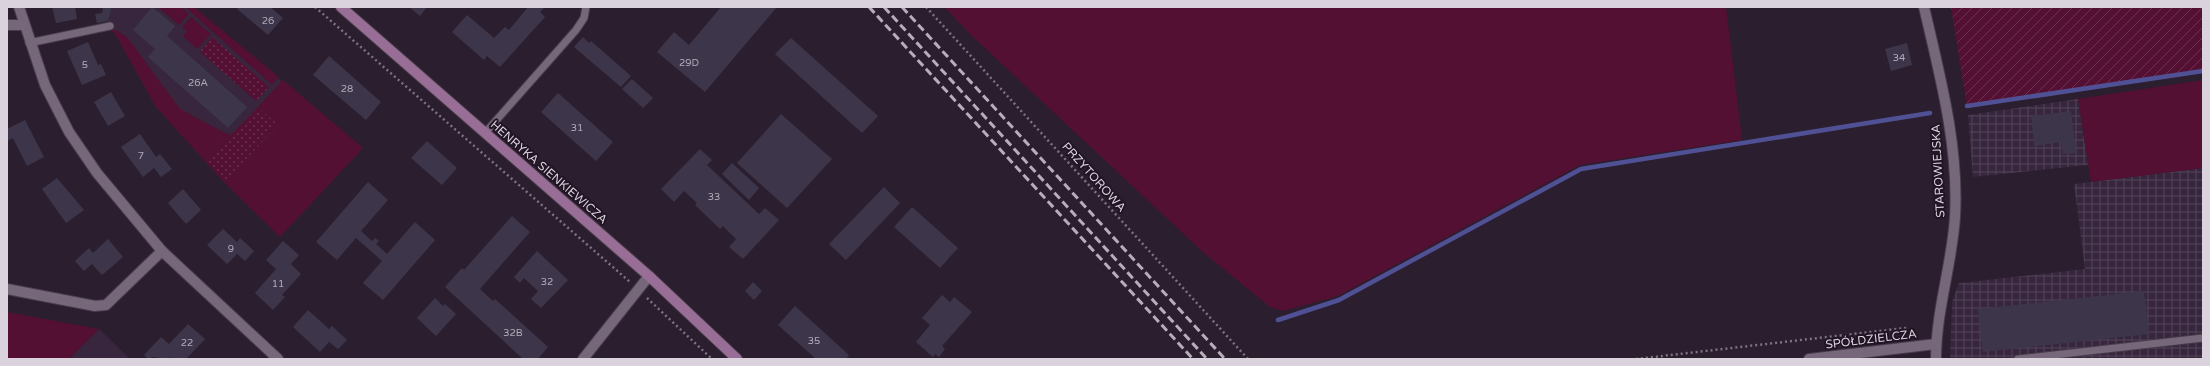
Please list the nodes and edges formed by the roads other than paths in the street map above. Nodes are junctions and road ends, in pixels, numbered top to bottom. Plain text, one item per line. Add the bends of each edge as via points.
1 (18, 7) edge
2 (341, 7) edge
3 (586, 7) edge
4 (1924, 7) edge
5 (7, 25) edge
6 (23, 25) junction
7 (110, 26) dead end
8 (29, 42) junction
9 (485, 133) junction
10 (162, 251) junction
11 (649, 276) junction
12 (7, 289) edge
13 (2203, 338) edge
14 (1936, 344) junction
15 (278, 359) edge
16 (583, 359) edge
17 (737, 359) edge
18 (1809, 359) edge
19 (1936, 359) edge
20 (2018, 359) edge

1 - 6 street
2 - 9 street, HENRYKA SIENKIEWICZA
3 - 9 lane via 584,18 576,30
4 - 14 street, STAROWIEJSKA via 1948,110 1954,180 1953,235 1937,324
5 - 6 street
6 - 8 street
7 - 8 lane
8 - 10 street via 45,85 69,132 97,173
9 - 11 street, HENRYKA SIENKIEWICZA
10 - 12 street via 106,305 95,306
10 - 15 street
11 - 16 street
11 - 17 street, HENRYKA SIENKIEWICZA
13 - 20 lane
14 - 18 street, SPÓŁDZIELCZA
14 - 19 street, STAROWIEJSKA

